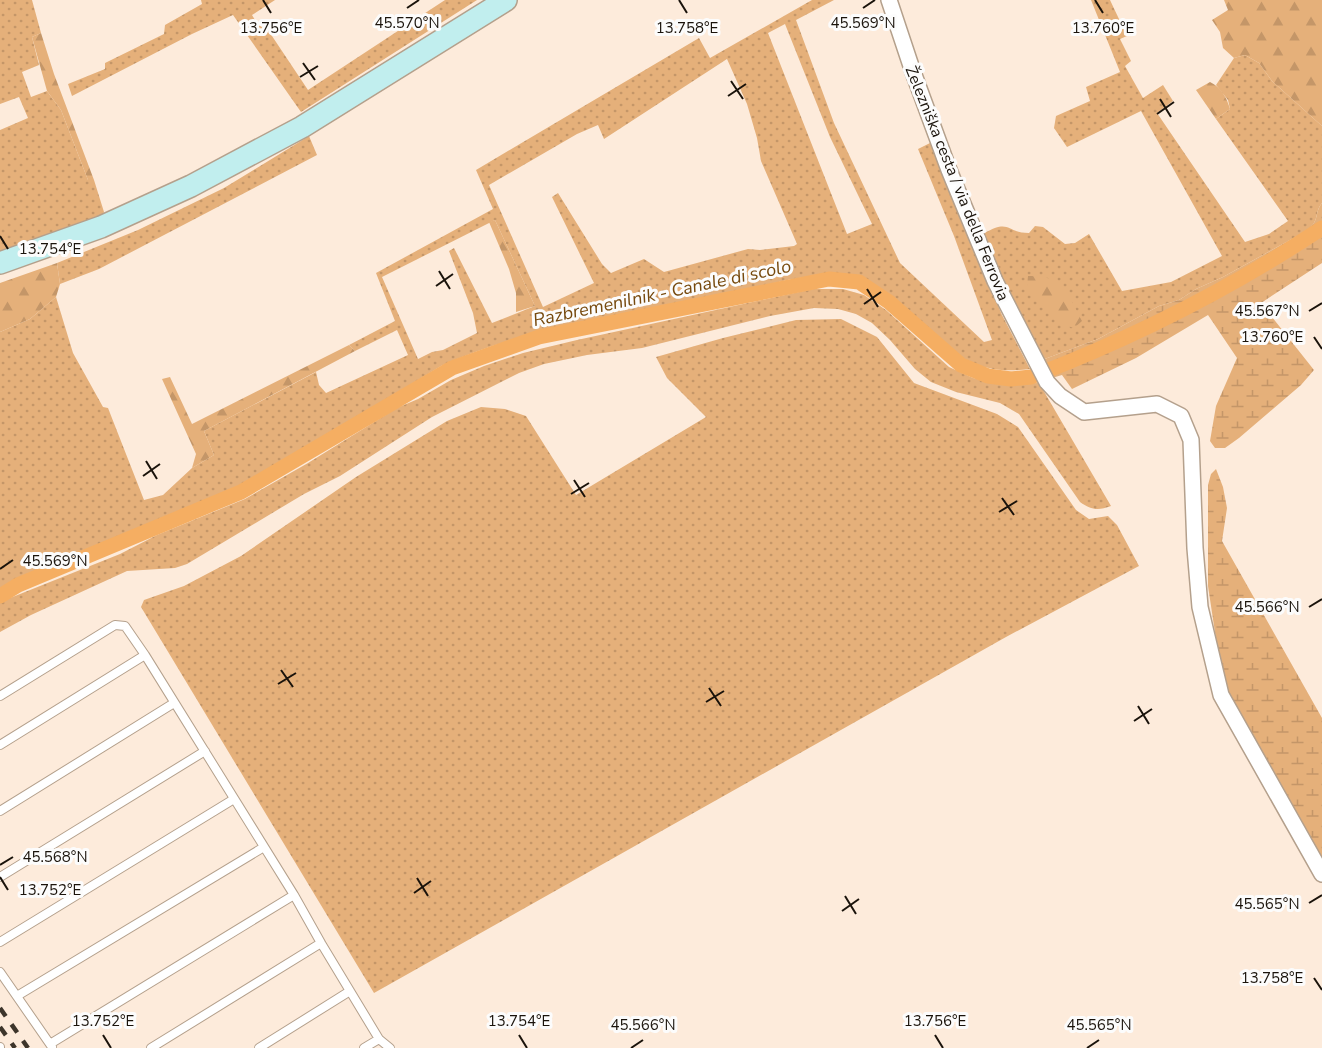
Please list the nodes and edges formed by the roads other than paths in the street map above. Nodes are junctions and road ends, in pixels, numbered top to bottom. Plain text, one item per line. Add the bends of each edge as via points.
1 (506, 0) edge
2 (889, 0) edge
3 (0, 263) edge
4 (145, 655) junction
5 (0, 696) edge
6 (174, 702) junction
7 (0, 745) edge
8 (205, 751) junction
9 (234, 799) junction
10 (0, 811) edge
11 (264, 847) junction
12 (1322, 874) edge
13 (0, 877) edge
14 (294, 895) junction
15 (0, 942) edge
16 (321, 943) junction
17 (0, 972) edge
18 (350, 992) junction
19 (17, 996) junction
20 (379, 1039) junction
21 (52, 1046) edge
22 (151, 1048) edge
23 (259, 1048) edge
24 (364, 1048) edge
25 (390, 1048) edge

1 - 3 main road via 302,127 191,186 101,227
2 - 12 street, Železniška cesta / via della Ferrovia via 949,170 995,281 1047,382 1083,412 1157,404 1181,416 1191,440 1200,607 1221,695
4 - 5 lane via 125,626 115,625
4 - 6 lane
4 - 7 lane
6 - 8 lane
6 - 10 lane
8 - 9 lane
8 - 13 lane
9 - 11 lane
9 - 15 lane
11 - 14 lane
11 - 19 lane
14 - 16 lane
14 - 21 lane
16 - 18 lane
16 - 22 lane
17 - 19 lane
18 - 20 lane
18 - 23 lane
19 - 21 lane
20 - 24 lane
20 - 25 lane

